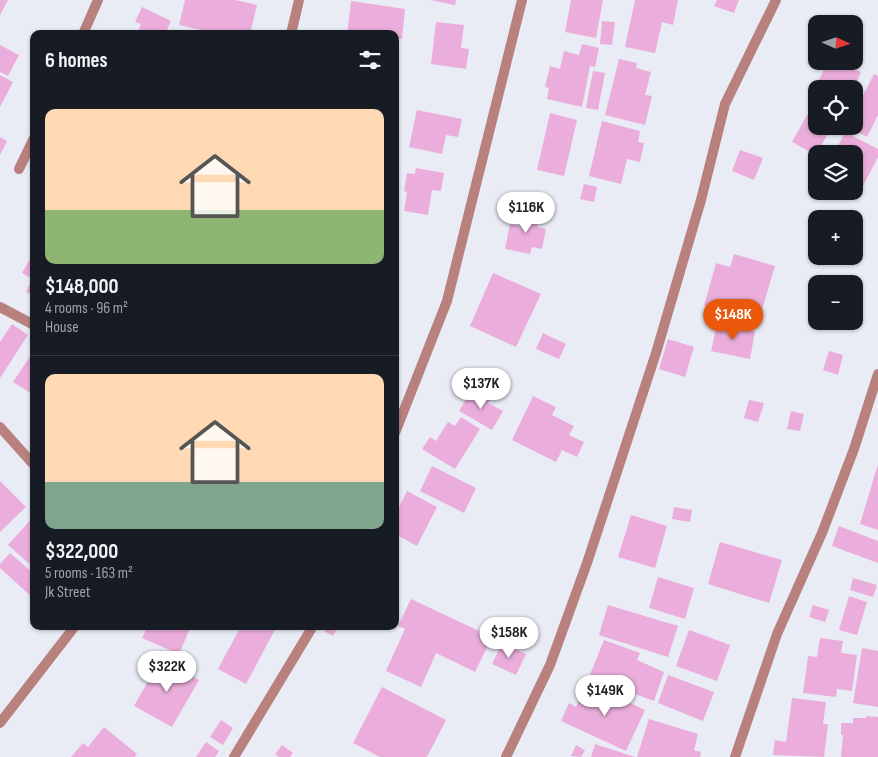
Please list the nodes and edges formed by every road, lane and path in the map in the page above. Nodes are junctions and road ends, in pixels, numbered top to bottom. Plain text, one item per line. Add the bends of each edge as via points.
1 (98, 0) edge
2 (299, 0) edge
3 (522, 0) edge
4 (776, 0) edge
5 (84, 30) edge
6 (292, 30) edge
7 (30, 146) edge
8 (19, 169) dead end
9 (0, 307) edge
10 (30, 323) edge
11 (878, 374) edge
12 (399, 423) edge
13 (0, 427) edge
14 (30, 461) edge
15 (72, 630) edge
16 (311, 630) edge
17 (0, 723) edge
18 (234, 757) edge
19 (506, 757) edge
20 (735, 757) edge

1 - 5 street
2 - 6 street
3 - 12 street via 447,302
4 - 19 street via 725,104 701,200 656,353 588,563 550,665
7 - 8 street
9 - 10 street
11 - 20 street via 854,450 777,634
13 - 14 street
15 - 17 street
16 - 18 street

